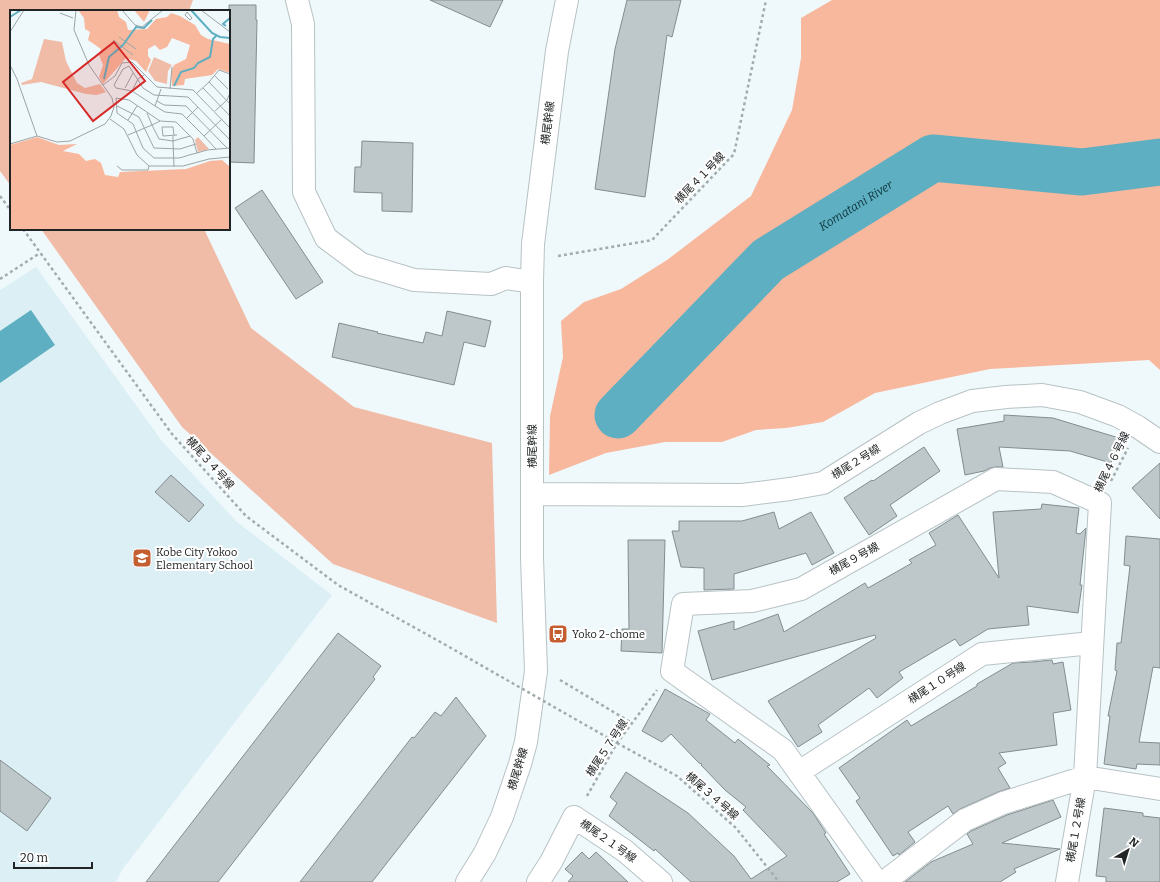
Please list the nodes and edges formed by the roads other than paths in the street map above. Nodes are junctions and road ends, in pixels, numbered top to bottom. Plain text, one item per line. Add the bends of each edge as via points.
1 (297, 0) edge
2 (567, 0) edge
3 (532, 282) junction
4 (1160, 442) edge
5 (532, 494) junction
6 (1092, 643) junction
7 (799, 772) junction
8 (1085, 777) junction
9 (1160, 789) edge
10 (467, 882) edge
11 (538, 882) edge
12 (661, 882) edge
13 (877, 882) edge
14 (884, 882) edge
15 (1067, 882) edge

1 - 3 street via 303,24 304,192 326,238 361,264 414,280 492,284 506,278
2 - 3 street, 横尾幹線 via 556,51 533,244
3 - 5 street, 横尾幹線
4 - 5 street, 横尾２号線 via 1118,416 1080,402 1042,395 972,401 919,423 823,482 790,489 742,495
5 - 10 street, 横尾幹線 via 536,671 526,742 502,817 485,853
6 - 7 street, 横尾１０号線 via 982,654
6 - 7 street, 横尾９号線 via 1100,503 1053,482 996,480 801,589 752,601 683,604 672,671 782,750
6 - 8 street
7 - 13 street
8 - 9 street
8 - 14 street via 1003,802 965,820
8 - 15 street, 横尾１２号線
11 - 12 street, 横尾２１号線 via 574,817 625,851

